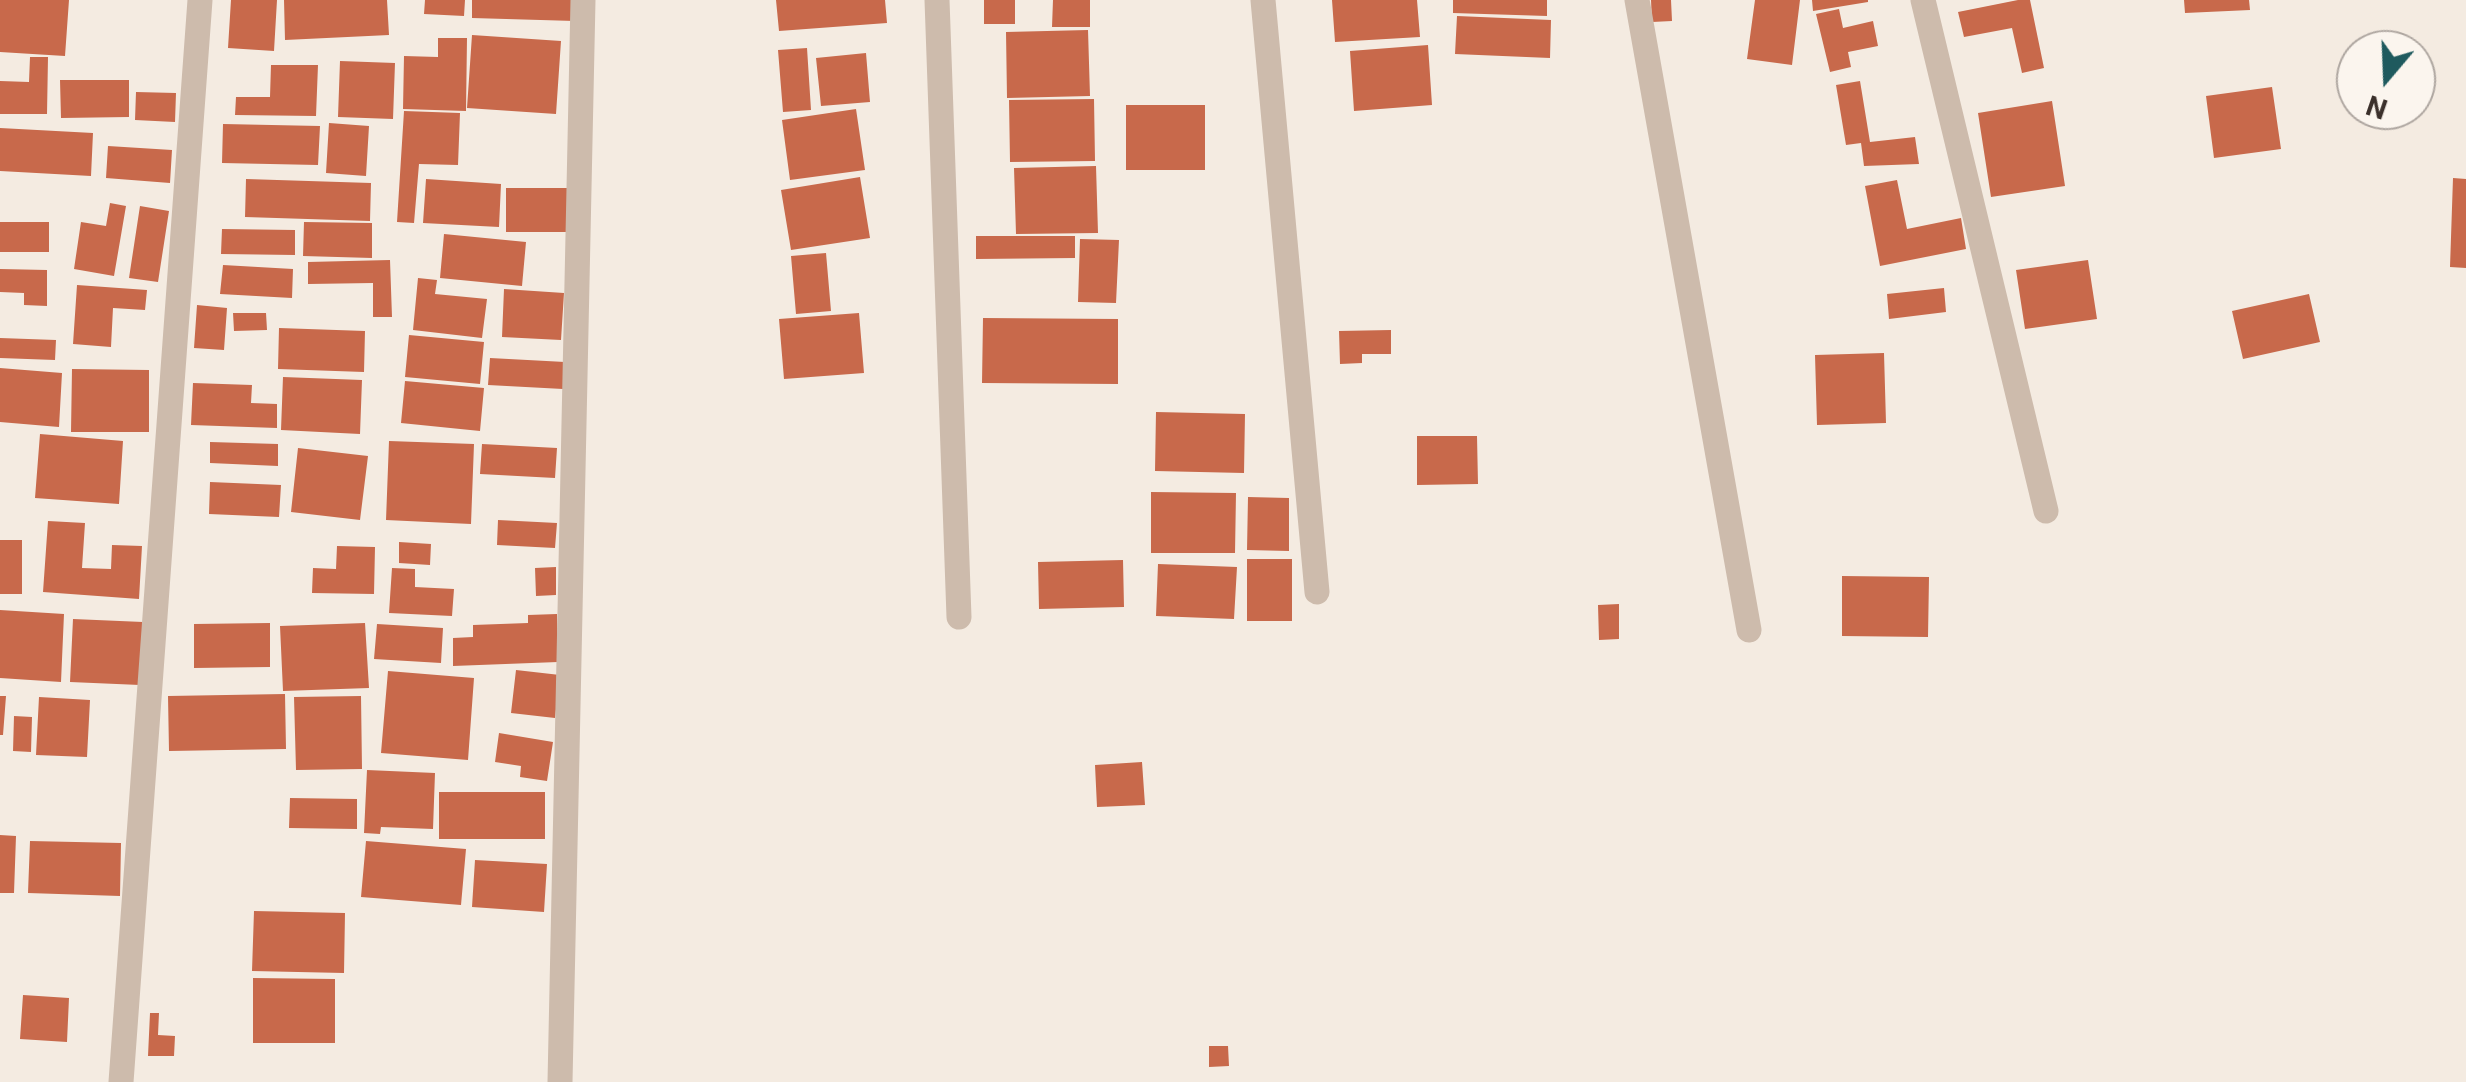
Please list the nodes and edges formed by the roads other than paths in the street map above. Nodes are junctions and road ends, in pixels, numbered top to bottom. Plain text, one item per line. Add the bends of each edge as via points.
1 (200, 0) edge
2 (583, 0) edge
3 (937, 0) edge
4 (1263, 0) edge
5 (1637, 0) edge
6 (1924, 0) edge
7 (2046, 511) dead end
8 (1317, 592) dead end
9 (959, 617) dead end
10 (1749, 630) dead end
11 (122, 1082) edge
12 (560, 1082) edge

1 - 11 street
2 - 12 street
3 - 9 street
4 - 8 street
5 - 10 street
6 - 7 street

